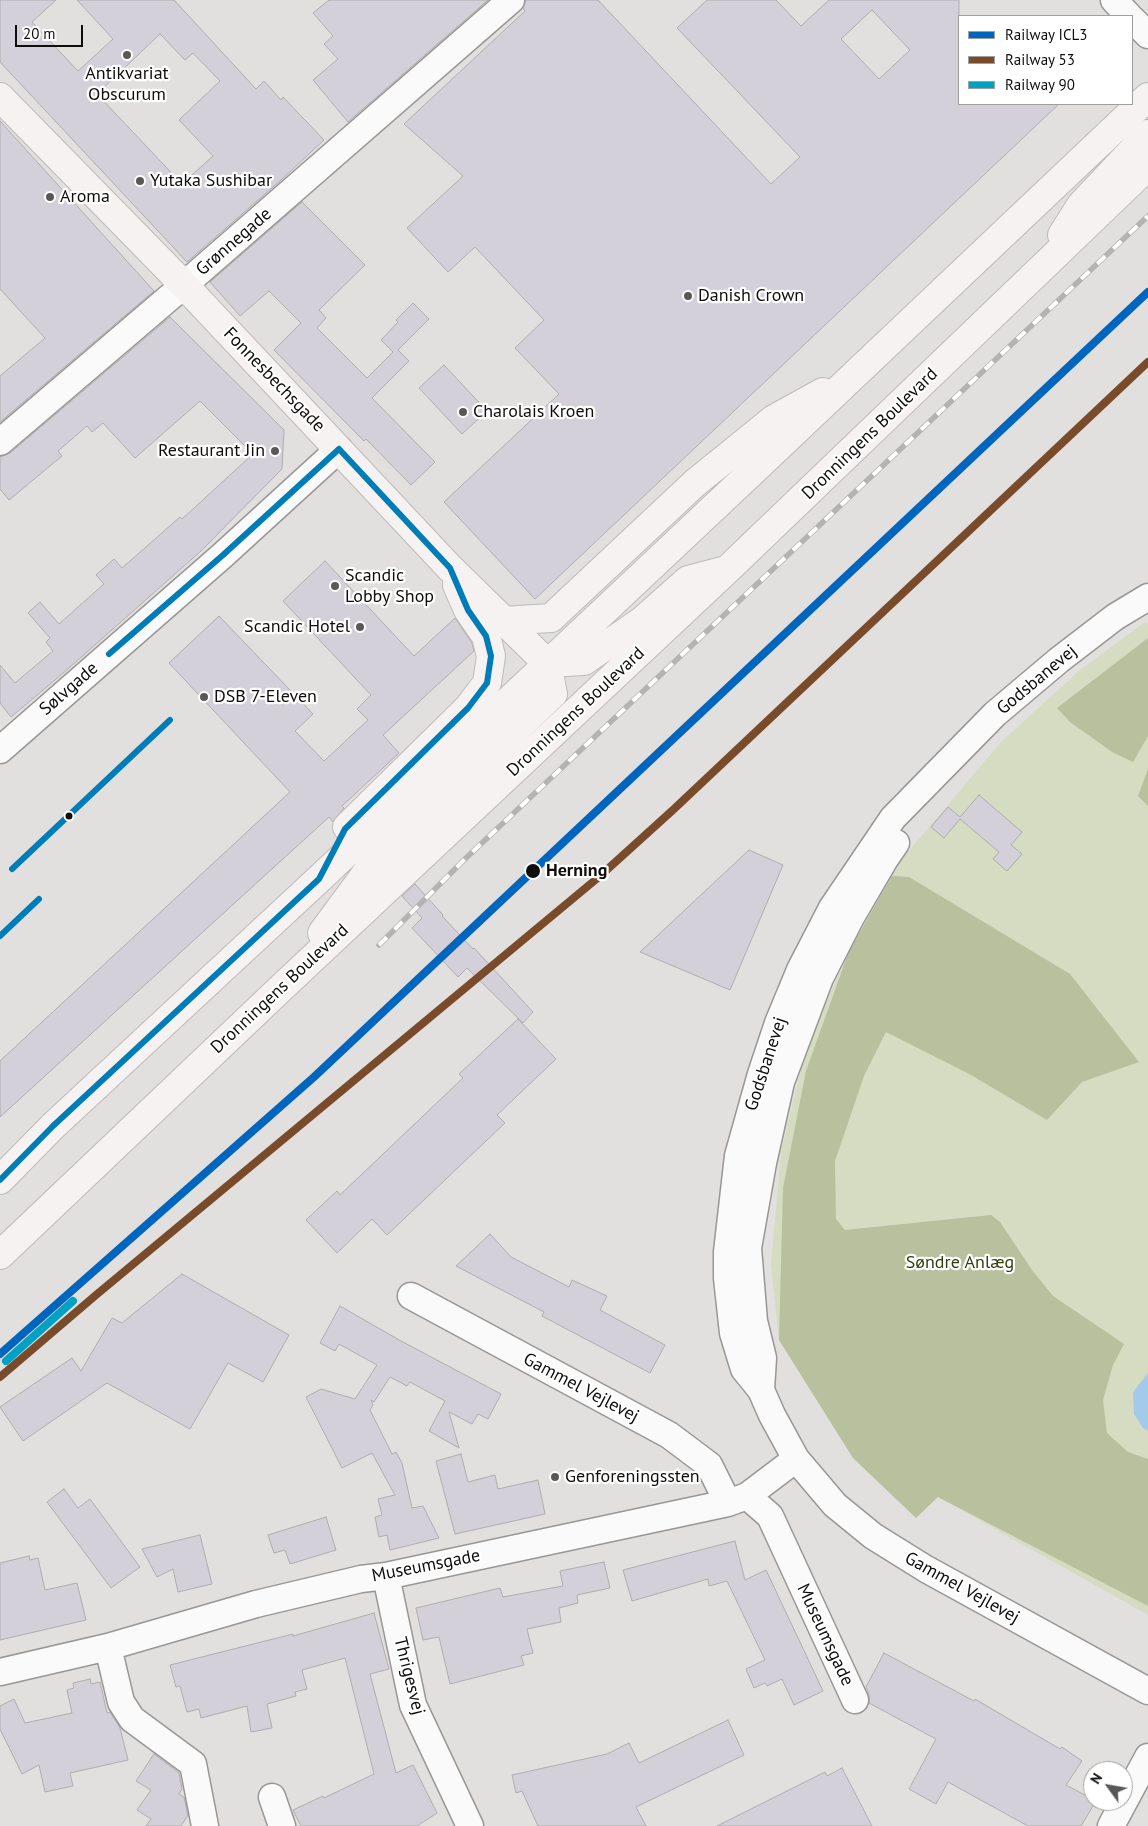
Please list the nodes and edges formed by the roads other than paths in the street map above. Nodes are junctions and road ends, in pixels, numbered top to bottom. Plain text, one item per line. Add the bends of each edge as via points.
1 (511, 0) edge
2 (1114, 0) edge
3 (1129, 15) edge
4 (1133, 19) edge
5 (1148, 35) edge
6 (0, 97) edge
7 (1148, 97) edge
8 (1148, 134) edge
9 (1148, 166) edge
10 (1039, 273) junction
11 (184, 285) junction
12 (858, 373) junction
13 (0, 442) edge
14 (339, 449) junction
15 (450, 568) junction
16 (728, 569) junction
17 (1148, 597) edge
18 (503, 621) junction
19 (547, 663) junction
20 (3, 742) edge
21 (319, 879) junction
22 (279, 990) junction
23 (0, 1180) edge
24 (6, 1244) edge
25 (411, 1296) dead end
26 (796, 1459) junction
27 (737, 1500) junction
28 (386, 1576) junction
29 (108, 1647) junction
30 (0, 1672) edge
31 (1148, 1691) edge
32 (855, 1700) dead end
33 (1148, 1757) edge
34 (272, 1797) dead end
35 (205, 1826) edge
36 (282, 1826) edge
37 (470, 1826) edge
38 (1111, 1826) edge

1 - 11 street, Grønnegade
2 - 3 street
4 - 5 street
6 - 11 main road, Fonnesbechsgade
7 - 12 main road
8 - 10 main road via 1080,205
9 - 10 main road, Dronningens Boulevard
10 - 16 main road, Dronningens Boulevard
11 - 13 street, Grønnegade
11 - 14 main road, Fonnesbechsgade
12 - 18 main road via 774,419 695,483 552,618
12 - 19 main road
14 - 15 main road, Fonnesbechsgade
14 - 20 street, Sølvgade via 223,555
15 - 18 main road, Fonnesbechsgade
15 - 21 main road via 468,610 486,636 491,656 487,682 468,708 345,829
16 - 19 main road via 688,580 643,620 584,661
16 - 22 main road, Dronningens Boulevard
17 - 26 street, Godsbanevej via 1114,617 1023,689 936,776 907,828 885,858 820,978 781,1082 748,1248 754,1321 763,1358 761,1390
18 - 19 main road, Fonnesbechsgade
19 - 21 main road
19 - 22 main road via 553,694 367,872
21 - 23 main road via 53,1126
22 - 24 main road, Dronningens Boulevard
25 - 27 street, Gammel Vejlevej via 669,1435 709,1466
26 - 27 street, Museumsgade
26 - 31 street, Gammel Vejlevej via 835,1505 873,1536 926,1569
27 - 28 street, Museumsgade
27 - 32 street, Museumsgade via 770,1516
28 - 29 street, Museumsgade via 256,1604
28 - 37 street, Thrigesvej via 413,1705
29 - 30 street, Museumsgade
29 - 35 street via 121,1702 132,1719 193,1764
33 - 38 street
34 - 36 street

